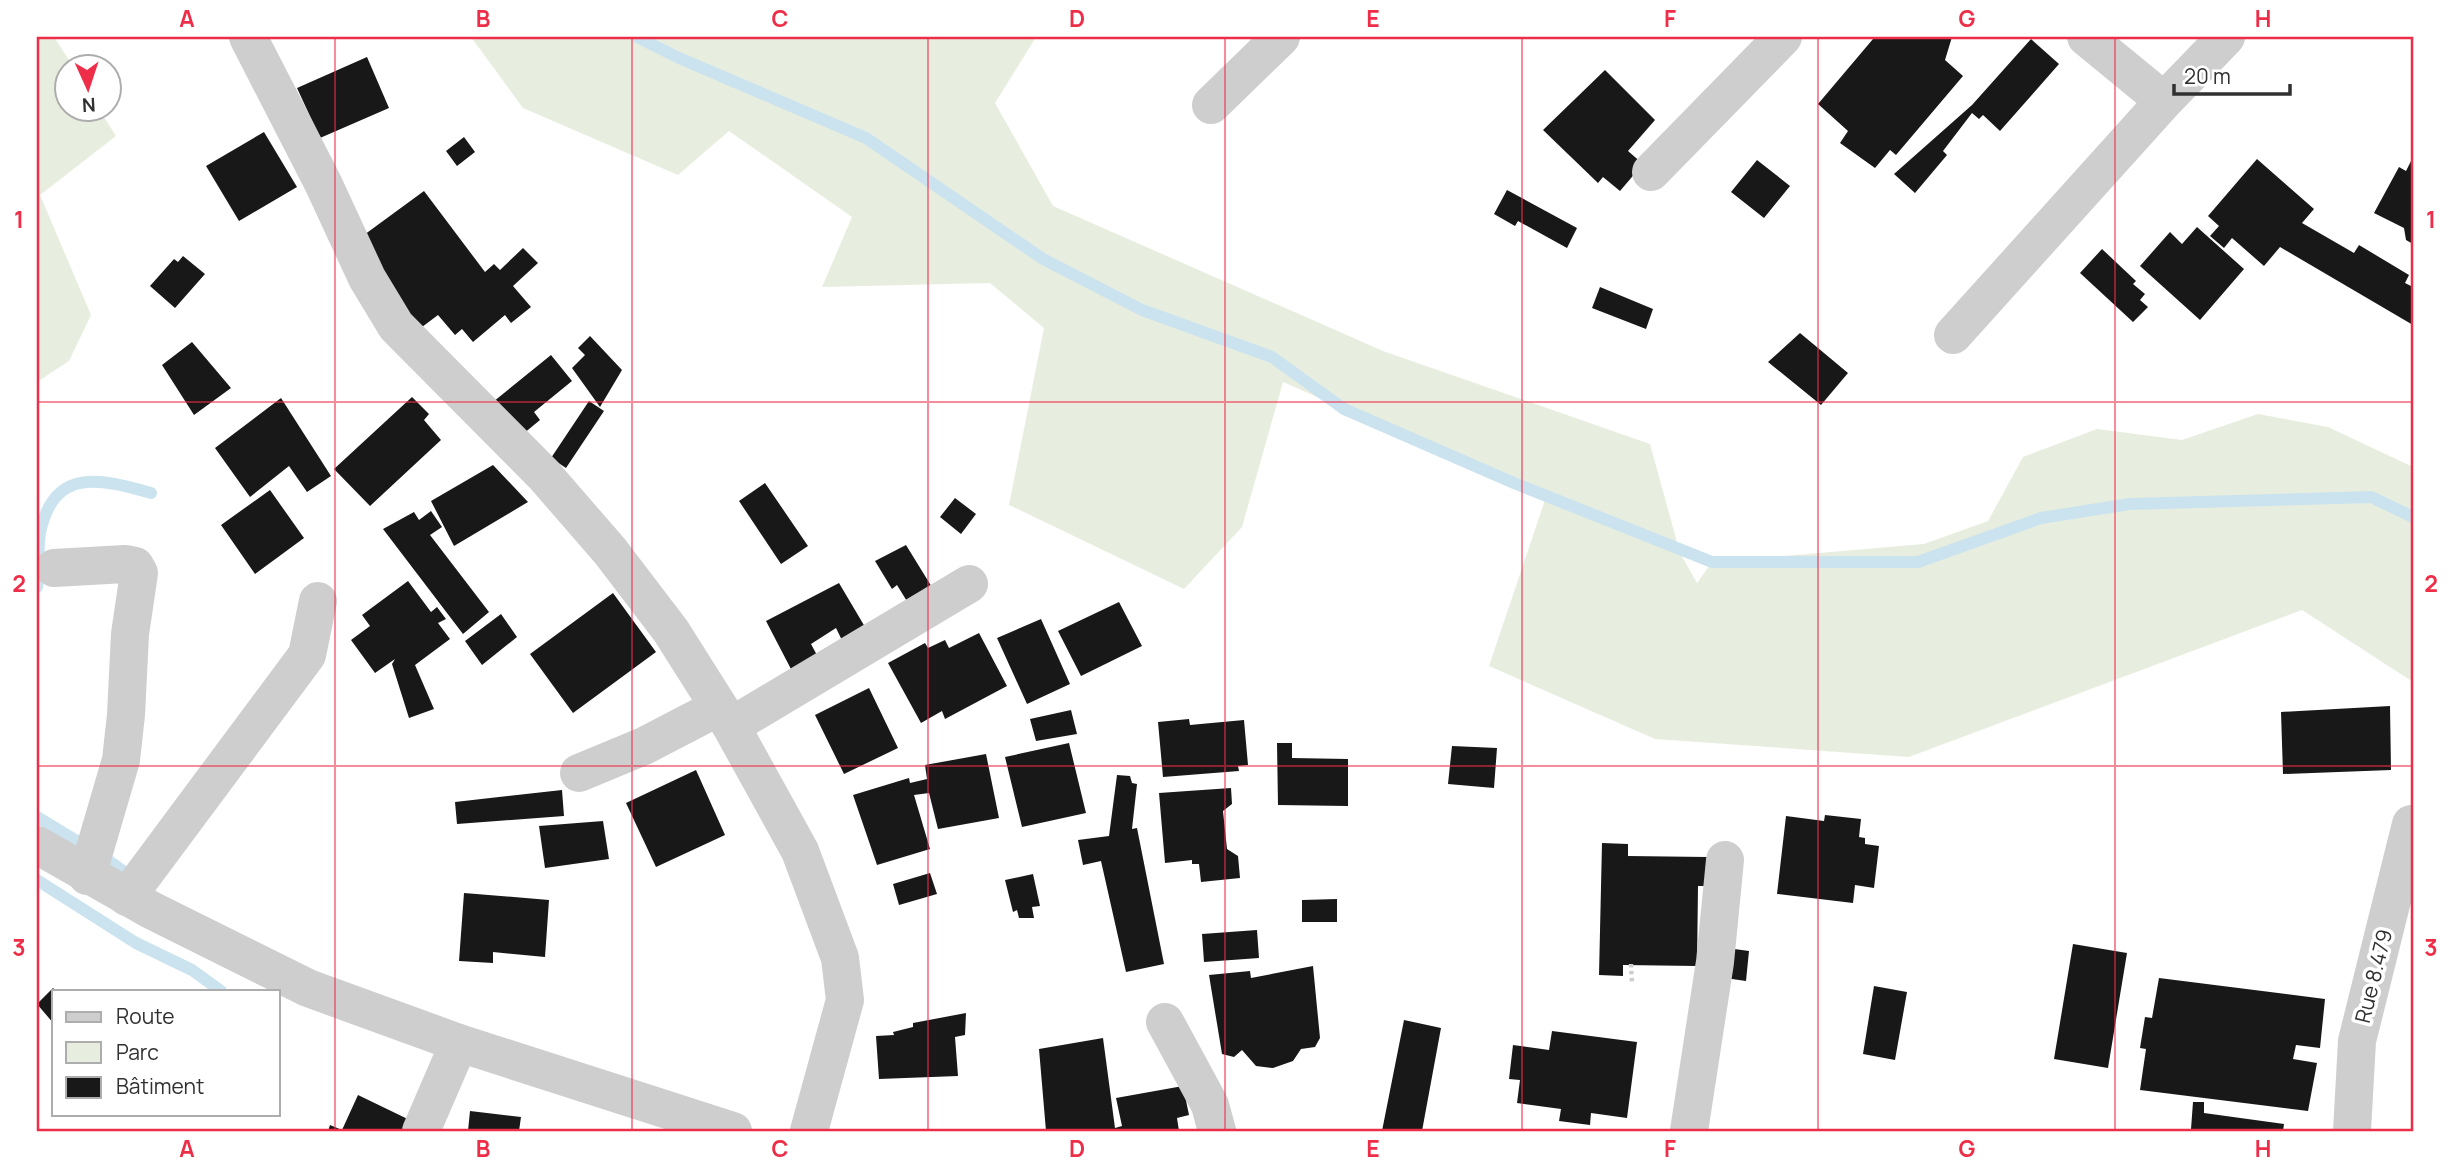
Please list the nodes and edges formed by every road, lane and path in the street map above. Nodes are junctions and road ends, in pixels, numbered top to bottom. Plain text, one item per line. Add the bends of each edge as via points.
1 (248, 37) edge
2 (1281, 37) edge
3 (1783, 37) edge
4 (2086, 37) edge
5 (2225, 37) edge
6 (2164, 101) junction
7 (1211, 105) dead end
8 (1651, 172) dead end
9 (1953, 335) dead end
10 (54, 568) dead end
11 (969, 584) dead end
12 (318, 601) dead end
13 (725, 717) junction
14 (579, 773) dead end
15 (2411, 824) dead end
16 (37, 845) edge
17 (1725, 860) dead end
18 (87, 876) junction
19 (127, 897) junction
20 (1631, 964) dead end
21 (1632, 984) dead end
22 (1165, 1022) dead end
23 (459, 1043) junction
24 (421, 1131) edge
25 (733, 1131) edge
26 (808, 1131) edge
27 (1217, 1131) edge
28 (1689, 1131) edge
29 (2352, 1131) edge

1 - 13 street via 367,278 396,326 544,475 610,551 671,631
2 - 7 street
3 - 8 street
4 - 6 street
5 - 6 street
6 - 9 street
10 - 18 street via 125,564 135,566 139,573 121,760
11 - 13 street
12 - 19 street via 307,655
13 - 14 street
13 - 26 street via 800,851 841,958 845,1000
15 - 29 street, Rue 8.479 via 2357,1041
16 - 18 street
17 - 28 street via 1715,962
18 - 19 street
19 - 23 street via 308,988
20 - 21 path
22 - 27 street via 1210,1105
23 - 24 street
23 - 25 street

